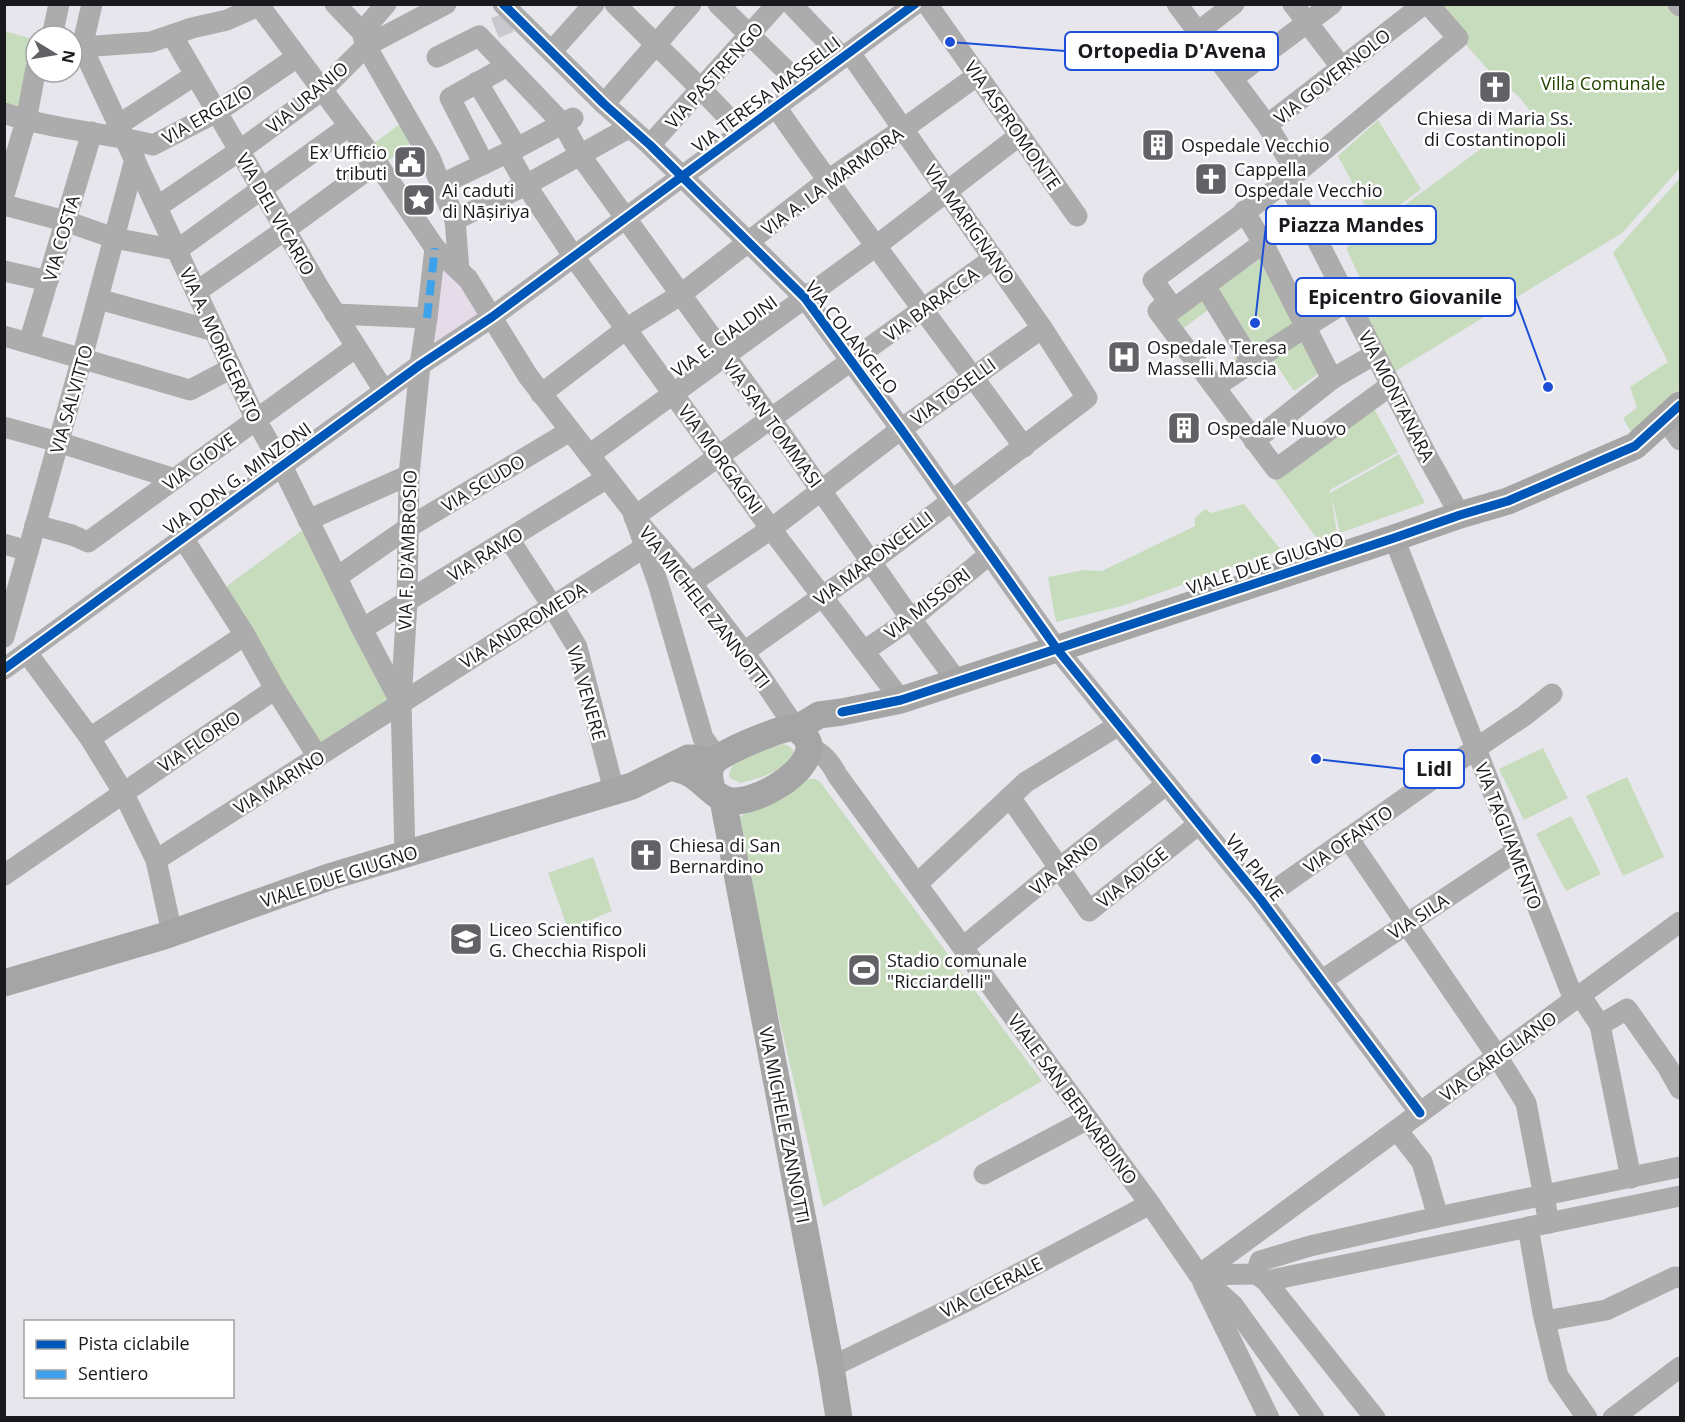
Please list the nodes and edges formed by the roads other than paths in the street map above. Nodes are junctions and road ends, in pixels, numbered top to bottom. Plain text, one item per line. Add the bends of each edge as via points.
1 (59, 4) edge
2 (92, 4) edge
3 (335, 4) edge
4 (386, 4) edge
5 (446, 4) edge
6 (594, 4) edge
7 (615, 4) edge
8 (691, 4) edge
9 (718, 4) edge
10 (777, 4) edge
11 (791, 4) edge
12 (927, 4) edge
13 (1177, 4) edge
14 (1234, 4) edge
15 (1293, 4) edge
16 (1332, 4) edge
17 (1426, 4) edge
18 (260, 5) edge
19 (900, 8) edge
20 (501, 22) edge
21 (55, 24) edge
22 (1308, 24) junction
23 (84, 26) edge
24 (1198, 32) junction
25 (172, 35) junction
26 (750, 35) junction
27 (364, 39) junction
28 (655, 45) junction
29 (84, 46) edge
30 (552, 51) junction
31 (846, 55) junction
32 (297, 57) junction
33 (437, 57) dead end
34 (84, 60) edge
35 (507, 66) junction
36 (1342, 68) junction
37 (195, 75) junction
38 (978, 75) junction
39 (1233, 78) junction
40 (477, 82) junction
41 (33, 84) edge
42 (803, 87) junction
43 (322, 90) junction
44 (702, 90) junction
45 (604, 104) junction
46 (776, 107) junction
47 (217, 112) junction
48 (4, 113) edge
49 (26, 121) junction
50 (569, 121) junction
51 (1268, 125) junction
52 (349, 126) junction
53 (630, 127) junction
54 (903, 129) junction
55 (121, 131) junction
56 (92, 132) junction
57 (742, 132) junction
58 (1020, 135) junction
59 (650, 145) junction
60 (239, 151) junction
61 (512, 151) junction
62 (580, 155) junction
63 (135, 159) junction
64 (377, 163) junction
65 (484, 164) junction
66 (682, 177) junction
67 (1292, 177) junction
68 (828, 180) junction
69 (440, 185) junction
70 (526, 185) junction
71 (261, 189) junction
72 (947, 191) junction
73 (4, 195) edge
74 (4, 206) edge
75 (157, 207) junction
76 (1244, 211) junction
77 (1077, 216) dead end
78 (626, 218) junction
79 (455, 220) junction
80 (65, 221) junction
81 (285, 230) junction
82 (114, 238) junction
83 (749, 242) junction
84 (1263, 243) junction
85 (876, 246) junction
86 (435, 248) junction
87 (177, 250) junction
88 (574, 257) junction
89 (994, 258) junction
90 (459, 270) junction
91 (4, 271) edge
92 (48, 281) junction
93 (1205, 286) junction
94 (196, 292) junction
95 (680, 295) junction
96 (805, 298) junction
97 (98, 299) junction
98 (1348, 302) junction
99 (922, 310) junction
100 (335, 314) junction
101 (492, 317) junction
102 (1163, 317) junction
103 (428, 318) junction
104 (1306, 326) junction
105 (1042, 328) junction
106 (626, 329) junction
107 (214, 331) junction
108 (4, 336) edge
109 (29, 343) junction
110 (356, 346) junction
111 (1375, 354) junction
112 (725, 356) junction
113 (82, 358) junction
114 (852, 361) junction
115 (1252, 363) junction
116 (420, 365) junction
117 (232, 368) junction
118 (973, 377) junction
119 (1332, 379) junction
120 (1391, 385) junction
121 (1215, 387) junction
122 (384, 391) junction
123 (673, 393) junction
124 (541, 394) junction
125 (1088, 398) joint
126 (771, 419) junction
127 (256, 420) junction
128 (1675, 421) edge
129 (4, 427) edge
130 (901, 429) junction
131 (570, 431) junction
132 (1254, 441) junction
133 (58, 442) junction
134 (1024, 447) junction
135 (589, 455) junction
136 (719, 456) junction
137 (282, 466) junction
138 (409, 475) junction
139 (607, 478) junction
140 (175, 479) junction
141 (821, 490) junction
142 (952, 500) junction
143 (1460, 515) junction
144 (634, 517) junction
145 (308, 520) junction
146 (35, 525) junction
147 (409, 527) junction
148 (771, 529) junction
149 (183, 538) junction
150 (1394, 538) junction
151 (509, 539) junction
152 (4, 544) edge
153 (645, 547) junction
154 (28, 551) junction
155 (990, 554) junction
156 (870, 562) junction
157 (337, 577) junction
158 (691, 584) junction
159 (822, 597) junction
160 (407, 602) junction
161 (553, 607) junction
162 (911, 619) junction
163 (362, 629) junction
164 (245, 635) junction
165 (4, 637) edge
166 (1057, 649) junction
167 (30, 650) junction
168 (864, 651) junction
169 (744, 652) junction
170 (4, 669) edge
171 (957, 681) junction
172 (275, 689) junction
173 (1552, 694) dead end
174 (901, 700) junction
175 (401, 703) junction
176 (1119, 725) junction
177 (90, 738) junction
178 (802, 742) junction
179 (1475, 749) junction
180 (318, 757) junction
181 (716, 760) junction
182 (672, 767) junction
183 (1167, 784) junction
184 (614, 791) junction
185 (123, 792) junction
186 (728, 796) junction
187 (1010, 797) junction
188 (1199, 824) junction
189 (1348, 838) junction
190 (1515, 852) junction
191 (405, 854) junction
192 (156, 860) junction
193 (1059, 868) junction
194 (4, 875) edge
195 (917, 884) junction
196 (1261, 900) junction
197 (1680, 922) edge
198 (1407, 924) junction
199 (172, 933) junction
200 (963, 947) junction
201 (1321, 981) junction
202 (4, 982) edge
203 (1577, 998) junction
204 (1600, 1026) junction
205 (1498, 1058) junction
206 (1680, 1089) edge
207 (1420, 1113) junction
208 (1088, 1119) junction
209 (1397, 1130) junction
210 (1680, 1167) edge
211 (984, 1174) dead end
212 (1631, 1178) junction
213 (1544, 1196) junction
214 (1680, 1196) edge
215 (1150, 1204) junction
216 (1438, 1217) junction
217 (1549, 1223) junction
218 (1528, 1227) junction
219 (1199, 1275) junction
220 (1261, 1277) junction
221 (1680, 1278) edge
222 (1545, 1321) junction
223 (831, 1367) junction
224 (1680, 1367) edge
225 (839, 1418) edge
226 (1269, 1418) edge
227 (1314, 1418) edge
228 (1375, 1418) edge
229 (1587, 1418) edge
230 (1613, 1418) edge

1 - 21 street
2 - 23 street
3 - 27 street
4 - 27 street
5 - 27 street
6 - 30 street
7 - 28 street
8 - 28 street
9 - 26 street
10 - 26 street, VIA PASTRENGO
11 - 31 street, VIA MARIGNANO
12 - 38 street, VIA ASPROMONTE
13 - 24 street, VIA MONTANARA
14 - 24 street
15 - 22 street
16 - 22 street
17 - 36 street, VIA GOVERNOLO
17 - 67 street via 1458,38
18 - 25 street via 227,20
18 - 32 street, VIA MICHELE ZANNOTTI
19 - 31 street, VIA TERESA MASSELLI
20 - 30 street, VIA COLANGELO
20 - 33 street
20 - 35 street, VIA SAN TOMMASI
22 - 36 street
22 - 39 street
24 - 39 street, VIA MONTANARA
25 - 29 street via 151,42
25 - 37 street, VIA DEL VICARIO
26 - 42 street
26 - 44 street, VIA PASTRENGO
27 - 43 street, VIA URANIO
27 - 69 street via 430,158
28 - 44 street
28 - 45 street
30 - 45 street, VIA COLANGELO
31 - 42 street, VIA TERESA MASSELLI
31 - 54 street, VIA MARIGNANO
32 - 43 street, VIA MICHELE ZANNOTTI
32 - 47 street, VIA ERGIZIO
34 - 55 street, VIA A. MORIGERATO
35 - 40 street
35 - 50 street, VIA SAN TOMMASI
36 - 51 street, VIA GOVERNOLO
37 - 47 street, VIA DEL VICARIO
37 - 55 street
38 - 54 street, VIA A. LA MARMORA
38 - 58 street, VIA ASPROMONTE
39 - 51 street, VIA MONTANARA
40 - 61 street, VIA MORGAGNI
40 - 65 street via 450,98
41 - 49 street
42 - 46 street, VIA TERESA MASSELLI
43 - 52 street, VIA MICHELE ZANNOTTI
43 - 60 street, VIA URANIO
44 - 57 street
44 - 59 street, VIA PASTRENGO
45 - 53 street, VIA COLANGELO
46 - 57 street, VIA TERESA MASSELLI
46 - 68 street
47 - 55 street, VIA ERGIZIO via 153,145
47 - 60 street, VIA DEL VICARIO
48 - 49 street, VIA ERGIZIO
49 - 56 street, VIA ERGIZIO
49 - 73 street
50 - 61 street
50 - 62 street, VIA SAN TOMMASI
51 - 67 street, VIA MONTANARA
52 - 64 street, VIA MICHELE ZANNOTTI
52 - 71 street
53 - 59 street, VIA COLANGELO
53 - 62 street
54 - 68 street, VIA A. LA MARMORA
54 - 72 street, VIA MARIGNANO
55 - 56 street, VIA ERGIZIO
55 - 63 street, VIA A. MORIGERATO
56 - 80 street, VIA COSTA
57 - 66 street, VIA TERESA MASSELLI
58 - 72 street, VIA E. CIALDINI
58 - 77 street, VIA ASPROMONTE
59 - 66 street, VIA COLANGELO
60 - 71 street, VIA DEL VICARIO
60 - 75 street, VIA URANIO
61 - 65 street
61 - 70 street, VIA MORGAGNI
62 - 70 street
62 - 78 street, VIA SAN TOMMASI
63 - 75 street, VIA A. MORIGERATO
63 - 82 street, VIA SALVITTO
64 - 81 street
64 - 86 street, VIA MICHELE ZANNOTTI
65 - 69 street
66 - 78 street, VIA TERESA MASSELLI
66 - 83 street, VIA COLANGELO
67 - 76 street
67 - 98 street, VIA MONTANARA
68 - 83 street, VIA A. LA MARMORA
68 - 85 street
69 - 79 street
70 - 79 street
70 - 88 street, VIA MORGAGNI
71 - 81 street, VIA DEL VICARIO
71 - 87 street
72 - 85 street, VIA E. CIALDINI
72 - 89 street, VIA MARIGNANO
74 - 80 street
75 - 87 street, VIA A. MORIGERATO
76 - 84 street
76 - 102 street via 1153,280 1168,302 1158,311
78 - 88 street, VIA TERESA MASSELLI
78 - 95 street, VIA SAN TOMMASI
79 - 90 street
80 - 82 street
80 - 92 street, VIA COSTA
81 - 94 street
81 - 100 street, VIA DEL VICARIO
82 - 87 street
82 - 97 street, VIA SALVITTO
83 - 95 street, VIA A. LA MARMORA
83 - 96 street, VIA COLANGELO
84 - 93 street
84 - 104 street
85 - 96 street, VIA E. CIALDINI
85 - 99 street
86 - 90 street, VIA MICHELE ZANNOTTI
86 - 103 street, VIA F. D'AMBROSIO
87 - 94 street, VIA A. MORIGERATO
88 - 101 street, VIA TERESA MASSELLI
88 - 106 street, VIA MORGAGNI
89 - 99 street, VIA BARACCA
89 - 105 street, VIA MARIGNANO
90 - 101 street, VIA MICHELE ZANNOTTI
91 - 92 street
92 - 109 street, VIA COSTA
93 - 102 street
93 - 115 street
94 - 107 street, VIA A. MORIGERATO
95 - 106 street, VIA A. LA MARMORA
95 - 112 street, VIA SAN TOMMASI
96 - 112 street, VIA E. CIALDINI
96 - 114 street, VIA COLANGELO
97 - 107 street
97 - 113 street, VIA SALVITTO
98 - 104 street
98 - 111 street, VIA MONTANARA
99 - 114 street, VIA BARACCA
99 - 118 street
100 - 103 street
100 - 110 street, VIA DEL VICARIO
101 - 116 street, VIA DON G. MINZONI
101 - 124 street, VIA MICHELE ZANNOTTI
102 - 121 street
103 - 116 street, VIA F. D'AMBROSIO
104 - 115 street
104 - 119 street
105 - 118 street, VIA TOSELLI
105 - 125 street, VIA MARIGNANO
106 - 123 street, VIA MORGAGNI
106 - 124 street, VIA A. LA MARMORA
107 - 117 street, VIA A. MORIGERATO
108 - 109 street
109 - 113 street
110 - 122 street, VIA DEL VICARIO
110 - 127 street, VIA GIOVE
111 - 119 street
111 - 120 street, VIA MONTANARA
112 - 123 street, VIA E. CIALDINI
112 - 126 street, VIA SAN TOMMASI
113 - 117 street via 190,390
113 - 133 street, VIA SALVITTO
114 - 126 street, VIA BARACCA
114 - 130 street, VIA COLANGELO
115 - 121 street
116 - 122 street, VIA DON G. MINZONI
116 - 138 street, VIA F. D'AMBROSIO
117 - 127 street, VIA A. MORIGERATO
118 - 130 street, VIA TOSELLI
118 - 134 street
119 - 132 street
120 - 132 street via 1276,469
120 - 143 street, VIA MONTANARA
121 - 132 street
122 - 137 street, VIA DON G. MINZONI
123 - 135 street, VIA E. CIALDINI
123 - 136 street, VIA MORGAGNI
124 - 131 street, VIA MICHELE ZANNOTTI
125 - 134 street, VIA MARONCELLI
126 - 136 street, VIA BARACCA
126 - 141 street, VIA SAN TOMMASI
127 - 137 street, VIA A. MORIGERATO
127 - 140 street, VIA GIOVE
128 - 143 main road, VIALE DUE GIUGNO via 1635,446 1508,501
129 - 133 street
130 - 141 street, VIA TOSELLI
130 - 142 street, VIA COLANGELO
131 - 135 street, VIA MICHELE ZANNOTTI
131 - 147 street, VIA SCUDO
133 - 140 street
133 - 146 street, VIA SALVITTO
134 - 142 street, VIA MARONCELLI
135 - 139 street, VIA MICHELE ZANNOTTI
136 - 144 street, VIA BARACCA
136 - 148 street, VIA MORGAGNI
137 - 145 street, VIA A. MORIGERATO
137 - 149 street, VIA DON G. MINZONI
138 - 145 street
138 - 147 street, VIA F. D'AMBROSIO
139 - 144 street, VIA MICHELE ZANNOTTI
139 - 151 street, VIA RAMO
140 - 146 street, VIA GIOVE via 88,542
141 - 148 street, VIA TOSELLI
141 - 156 street, VIA SAN TOMMASI
142 - 155 street, VIA COLANGELO
142 - 156 street, VIA MARONCELLI
143 - 150 main road, VIALE DUE GIUGNO
144 - 153 street, VIA MICHELE ZANNOTTI
144 - 158 street, VIA MICHELE ZANNOTTI
145 - 157 street, VIA A. MORIGERATO
146 - 154 street, VIA SALVITTO
147 - 157 street, VIA SCUDO
147 - 160 street, VIA F. D'AMBROSIO
148 - 158 street, VIA TOSELLI
148 - 159 street, VIA MORGAGNI
149 - 164 street
149 - 167 street, VIA DON G. MINZONI
150 - 166 main road, VIALE DUE GIUGNO
150 - 179 street, VIA TAGLIAMENTO
151 - 160 street, VIA RAMO
151 - 161 street, VIA VENERE
152 - 154 street
153 - 161 street, VIA ANDROMEDA
153 - 181 street, VIA MICHELE ZANNOTTI via 703,738
154 - 165 street, VIA SALVITTO
155 - 162 street, VIA MISSORI
155 - 166 street, VIA COLANGELO
156 - 159 street, VIA MARONCELLI
156 - 162 street, VIA SAN TOMMASI
157 - 163 street, VIA A. MORIGERATO
158 - 169 street, VIA MICHELE ZANNOTTI
159 - 168 street, VIA MORGAGNI
159 - 169 street, VIA MARONCELLI
160 - 163 street, VIA RAMO
160 - 175 street, VIA F. D'AMBROSIO
161 - 175 street, VIA ANDROMEDA
161 - 184 street, VIA VENERE via 577,647
162 - 168 street, VIA MISSORI
162 - 171 street, VIA SAN TOMMASI
163 - 175 street, VIA A. MORIGERATO
164 - 172 street
164 - 177 street
165 - 167 street
166 - 171 main road, VIALE DUE GIUGNO
166 - 176 street, VIA PIAVE
167 - 170 street, VIA DON G. MINZONI
167 - 177 street
168 - 174 street, VIA MORGAGNI
169 - 178 street, VIA MICHELE ZANNOTTI
171 - 174 main road, VIALE DUE GIUGNO
172 - 180 street
172 - 185 street, VIA FLORIO
173 - 179 street, VIA OFANTO
174 - 178 main road, VIALE DUE GIUGNO via 819,715
175 - 180 street, VIA MARINO
175 - 191 street, VIA F. D'AMBROSIO
176 - 183 street, VIA PIAVE
176 - 187 street via 1026,782
177 - 185 street
178 - 181 main road via 789,728
178 - 186 main road via 779,786
178 - 195 street, VIALE SAN BERNARDINO via 837,775
179 - 189 street, VIA OFANTO
179 - 190 street, VIA TAGLIAMENTO
180 - 192 street, VIA MARINO
181 - 182 main road, VIALE DUE GIUGNO via 688,758
181 - 186 main road, VIA MICHELE ZANNOTTI via 708,773
182 - 184 main road, VIALE DUE GIUGNO
182 - 186 main road
183 - 188 street, VIA PIAVE
183 - 193 street, VIA ARNO
184 - 191 main road, VIALE DUE GIUGNO
185 - 192 street
185 - 194 street, VIA FLORIO
186 - 223 main road, VIA MICHELE ZANNOTTI via 730,832
187 - 193 street, VIA ADIGE
187 - 195 street
188 - 193 street, VIA ADIGE via 1089,912
188 - 196 street, VIA PIAVE
189 - 196 street, VIA OFANTO
189 - 198 street
190 - 198 street, VIA SILA
190 - 203 street, VIA TAGLIAMENTO
191 - 199 main road, VIALE DUE GIUGNO
192 - 199 street
193 - 200 street, VIA ARNO
195 - 200 street, VIALE SAN BERNARDINO
196 - 201 street, VIA PIAVE
197 - 203 street, VIA GARIGLIANO
198 - 201 street, VIA SILA
198 - 205 street
199 - 202 main road, VIALE DUE GIUGNO
200 - 208 street, VIALE SAN BERNARDINO
201 - 207 street, VIA PIAVE
203 - 204 street, VIA TAGLIAMENTO
203 - 205 street, VIA GARIGLIANO
204 - 206 street via 1628,1009
204 - 212 street
205 - 207 street, VIA GARIGLIANO
205 - 213 street via 1526,1103
207 - 209 street, VIA GARIGLIANO
208 - 211 street
208 - 215 street, VIALE SAN BERNARDINO
209 - 216 street via 1422,1162
209 - 219 street, VIA GARIGLIANO
210 - 212 street
212 - 213 street
213 - 216 street
213 - 217 street
214 - 217 street
215 - 219 street, VIALE SAN BERNARDINO
215 - 223 street, VIA CICERALE via 967,1301
216 - 220 street via 1260,1261
217 - 218 street
218 - 220 street
218 - 222 street
219 - 220 street
219 - 226 street
219 - 227 street, VIALE SAN BERNARDINO via 1233,1305
220 - 228 street
221 - 222 street via 1675,1276 1606,1310
222 - 229 street via 1558,1376
223 - 225 main road, VIA MICHELE ZANNOTTI
224 - 230 street

